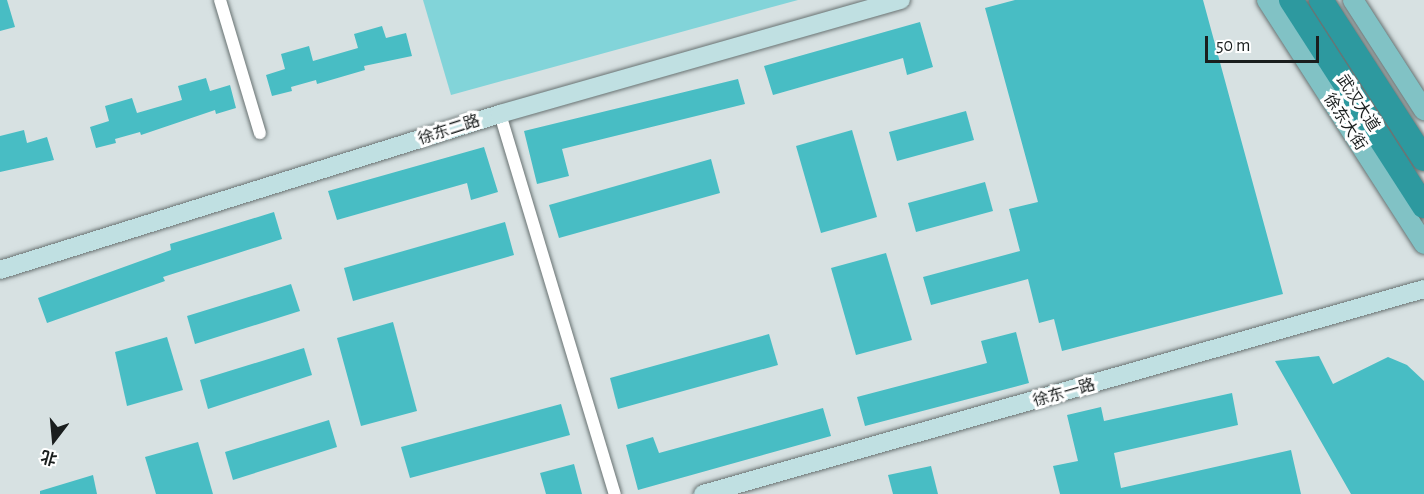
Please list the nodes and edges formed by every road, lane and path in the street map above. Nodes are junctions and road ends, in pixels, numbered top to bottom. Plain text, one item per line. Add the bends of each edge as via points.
1 (220, 0) edge
2 (901, 0) edge
3 (1267, 0) edge
4 (1291, 0) edge
5 (1321, 0) edge
6 (1353, 0) edge
7 (1424, 110) edge
8 (500, 114) junction
9 (260, 132) dead end
10 (1424, 159) edge
11 (1424, 206) edge
12 (1424, 244) edge
13 (0, 270) edge
14 (1424, 289) edge
15 (615, 494) edge
16 (703, 494) edge

1 - 9 street
2 - 8 street, 徐东二路
3 - 12 main road, 徐东大街
4 - 11 highway, 武汉大道
5 - 10 highway, 武汉大道
6 - 7 main road
8 - 13 street, 徐东二路
8 - 15 street
14 - 16 street, 徐东一路

